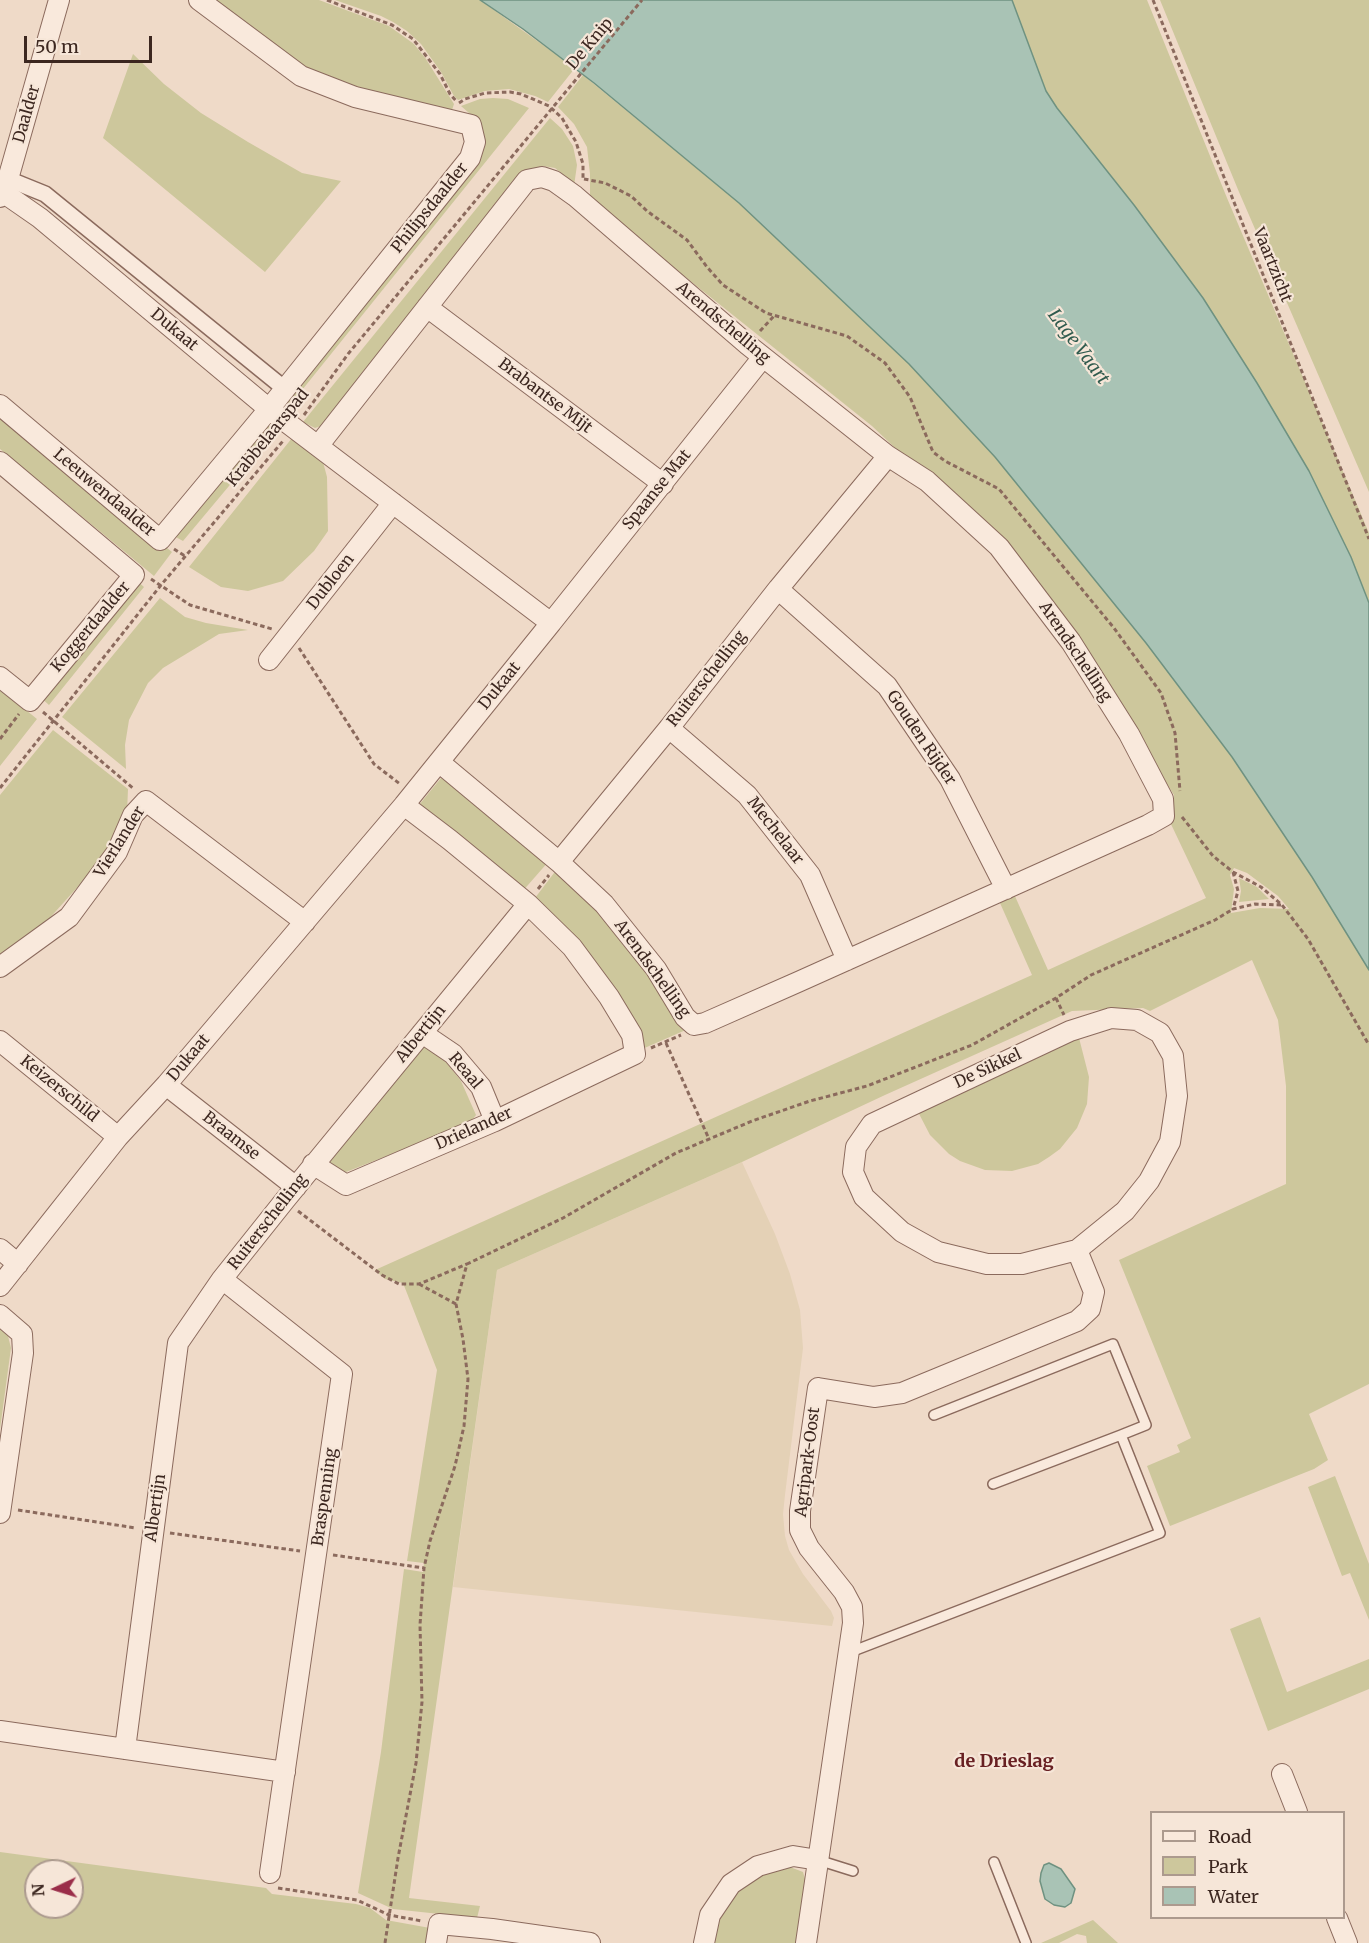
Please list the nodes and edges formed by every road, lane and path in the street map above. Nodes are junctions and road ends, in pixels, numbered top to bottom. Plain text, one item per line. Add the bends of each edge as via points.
1 (59, 0) edge
2 (199, 0) edge
3 (327, 0) edge
4 (642, 0) edge
5 (1153, 0) edge
6 (556, 104) joint
7 (552, 109) junction
8 (455, 112) junction
9 (4, 190) edge
10 (574, 196) junction
11 (427, 307) junction
12 (775, 315) dead end
13 (755, 351) junction
14 (285, 389) junction
15 (0, 405) edge
16 (269, 409) junction
17 (294, 428) junction
18 (318, 447) junction
19 (888, 456) junction
20 (0, 462) edge
21 (663, 484) junction
22 (393, 503) junction
23 (1369, 539) edge
24 (778, 589) junction
25 (551, 623) junction
26 (269, 660) dead end
27 (0, 677) edge
28 (30, 701) junction
29 (54, 722) junction
30 (669, 728) junction
31 (0, 739) edge
32 (439, 762) junction
33 (0, 788) edge
34 (146, 801) junction
35 (404, 805) junction
36 (1182, 817) dead end
37 (559, 862) junction
38 (1233, 872) junction
39 (1006, 889) junction
40 (528, 904) junction
41 (1282, 904) junction
42 (1233, 909) junction
43 (305, 922) junction
44 (847, 960) junction
45 (0, 967) edge
46 (694, 1025) junction
47 (422, 1032) junction
48 (0, 1041) edge
49 (666, 1043) junction
50 (1369, 1045) edge
51 (635, 1054) junction
52 (166, 1085) junction
53 (495, 1120) junction
54 (118, 1137) junction
55 (709, 1139) junction
56 (313, 1164) junction
57 (290, 1194) junction
58 (0, 1249) edge
59 (1077, 1250) junction
60 (18, 1264) junction
61 (467, 1264) junction
62 (222, 1279) junction
63 (419, 1284) junction
64 (0, 1286) edge
65 (456, 1304) junction
66 (0, 1315) edge
67 (934, 1415) dead end
68 (1121, 1435) junction
69 (993, 1484) dead end
70 (1, 1508) edge
71 (0, 1513) edge
72 (153, 1531) junction
73 (317, 1553) junction
74 (424, 1568) junction
75 (848, 1653) junction
76 (0, 1731) edge
77 (125, 1749) junction
78 (285, 1772) junction
79 (1282, 1774) dead end
80 (1297, 1811) edge
81 (818, 1860) junction
82 (994, 1862) dead end
83 (853, 1871) dead end
84 (270, 1873) joint
85 (389, 1915) junction
86 (1338, 1919) edge
87 (437, 1934) edge
88 (385, 1943) edge
89 (590, 1943) edge
90 (704, 1943) edge
91 (806, 1943) edge
92 (1026, 1943) edge
93 (1347, 1943) edge

1 - 9 street, Daalder
2 - 8 street, Philipsdaalder via 301,76 355,97
3 - 8 path via 392,25 413,39 440,74
4 - 6 path, De Knip
5 - 23 path, Vaartzicht
6 - 7 path, Krabbelaarspad
7 - 8 path via 510,92 465,99
7 - 10 path via 572,132 583,164 584,179
7 - 17 path, Krabbelaarspad via 348,354
8 - 14 street, Philipsdaalder via 471,125 475,142 470,158
9 - 14 street via 45,194
9 - 16 street, Dukaat
10 - 11 street, Arendschelling via 542,177 527,180
10 - 13 street, Arendschelling
11 - 18 street, Arendschelling
11 - 21 street, Brabantse Mijt
12 - 13 path
13 - 19 street, Arendschelling
13 - 21 street, Spaanse Mat
14 - 16 street, Philipsdaalder
15 - 16 street, Leeuwendaalder via 160,540
16 - 17 street, Dukaat
17 - 18 street, Dukaat
17 - 29 path, Krabbelaarspad via 161,585
18 - 22 street, Dukaat
19 - 24 street, Ruiterschelling
19 - 39 street, Arendschelling via 927,481 999,547 1071,642 1129,734 1163,799 1164,816
20 - 28 street, Koggerdaalder via 134,575
21 - 25 street, Spaanse Mat
22 - 25 street, Dukaat
22 - 26 street, Dubloen
24 - 30 street, Ruiterschelling
24 - 39 street, Gouden Rijder via 887,686 950,779
25 - 32 street, Dukaat
27 - 28 street
28 - 29 path
28 - 31 path
29 - 33 path, Krabbelaarspad
29 - 34 path
30 - 37 street, Ruiterschelling
30 - 44 street, Mechelaar via 747,795 810,875
32 - 35 street, Dukaat
32 - 37 street, Arendschelling
34 - 43 street, Vierlander
34 - 45 street, Vierlander via 133,815 117,852 69,917
35 - 40 street
35 - 43 street, Dukaat
36 - 38 path via 1213,856
37 - 40 path
37 - 46 street, Arendschelling via 633,938
38 - 41 path
38 - 42 path via 1238,891
39 - 44 street, Arendschelling
40 - 47 street, Albertijn
40 - 51 street via 572,947 609,997 632,1035
41 - 42 path
41 - 50 path via 1308,939
42 - 55 path via 1091,975 972,1045 867,1086 810,1101
43 - 52 street, Dukaat
44 - 46 street, Arendschelling
46 - 49 path
47 - 53 street, Reaal via 453,1054 481,1087
47 - 56 street, Albertijn
48 - 54 street, Keizerschild
49 - 51 path
49 - 55 path
51 - 53 street, Drielander
52 - 54 street, Dukaat
52 - 57 street, Braamse
53 - 56 street, Drielander via 346,1185
54 - 60 street, Dukaat
55 - 61 path via 676,1153 563,1218
56 - 57 street, Ruiterschelling
57 - 62 street, Ruiterschelling
57 - 63 path via 382,1275 399,1284
58 - 60 street
59 - 59 street, De Sikkel via 1125,1211 1149,1181 1170,1142 1178,1096 1173,1056 1160,1033 1137,1020 1111,1018 1070,1031 872,1124 856,1147 853,1172 864,1197 902,1232 938,1252 987,1264 1022,1264
59 - 75 street, Agripark-Oost via 1094,1292 1090,1309 1077,1322 902,1393 874,1397 818,1388 800,1530 852,1607
60 - 64 street, Dukaat
61 - 63 path
61 - 65 path
62 - 72 street, Albertijn via 178,1343
62 - 73 street, Braspenning via 342,1374
63 - 65 path
65 - 74 path via 468,1379 464,1426
66 - 70 street via 22,1334 23,1353
67 - 68 lane via 1113,1344 1146,1425
68 - 69 lane
68 - 75 lane via 1160,1533
70 - 71 street
70 - 72 path
72 - 73 path
72 - 77 street, Albertijn
73 - 74 path
73 - 78 street, Braspenning
74 - 85 path via 420,1625 422,1702 416,1763
75 - 81 street, Agripark-Oost
76 - 77 street
77 - 78 street
78 - 84 street, Braspenning
79 - 80 street
81 - 83 lane
81 - 90 street via 792,1856 758,1866 731,1884 710,1916
81 - 91 street, Agripark-Oost
82 - 92 lane
84 - 85 path via 279,1889 357,1900
85 - 87 path
85 - 88 path
86 - 93 street
87 - 89 street via 492,1929

